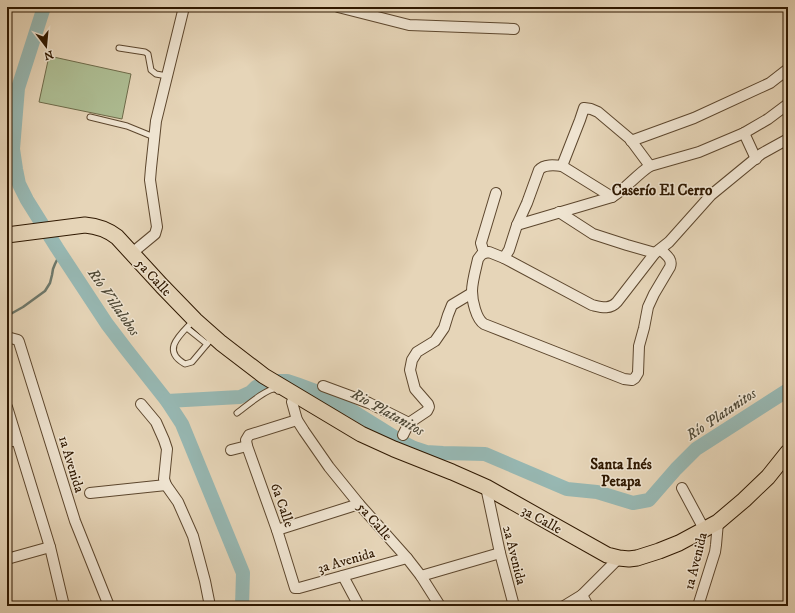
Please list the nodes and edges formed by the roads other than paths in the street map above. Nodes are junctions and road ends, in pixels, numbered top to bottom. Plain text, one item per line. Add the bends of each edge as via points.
1 (184, 7) edge
2 (338, 7) edge
3 (514, 29) dead end
4 (119, 48) dead end
5 (788, 69) edge
6 (167, 76) junction
7 (788, 104) edge
8 (90, 117) dead end
9 (744, 133) junction
10 (154, 138) junction
11 (788, 139) edge
12 (631, 141) junction
13 (756, 159) junction
14 (562, 166) junction
15 (650, 166) junction
16 (496, 193) dead end
17 (612, 197) junction
18 (559, 212) junction
19 (517, 225) junction
20 (12, 235) edge
21 (657, 251) junction
22 (132, 253) junction
23 (484, 253) junction
24 (504, 258) junction
25 (472, 293) junction
26 (191, 324) junction
27 (7, 337) edge
28 (210, 340) junction
29 (323, 386) dead end
30 (286, 389) junction
31 (141, 404) dead end
32 (7, 407) edge
33 (237, 413) dead end
34 (297, 420) junction
35 (409, 423) junction
36 (402, 435) dead end
37 (12, 441) edge
38 (247, 446) junction
39 (231, 450) dead end
40 (788, 452) edge
41 (166, 485) junction
42 (486, 487) junction
43 (682, 488) dead end
44 (90, 493) dead end
45 (359, 504) junction
46 (718, 522) junction
47 (704, 529) junction
48 (276, 530) junction
49 (50, 547) junction
50 (500, 553) junction
51 (407, 558) junction
52 (618, 558) junction
53 (7, 559) edge
54 (343, 576) junction
55 (422, 576) junction
56 (294, 585) joint
57 (582, 595) junction
58 (698, 604) edge
59 (64, 606) edge
60 (109, 606) edge
61 (210, 606) edge
62 (359, 606) edge
63 (440, 606) edge
64 (514, 606) edge
65 (564, 606) edge
66 (588, 606) edge
67 (714, 606) edge

1 - 6 street
2 - 3 street via 409,25
4 - 6 lane via 145,52 148,54 151,70
5 - 12 street via 770,83 694,118
6 - 10 street
7 - 9 street
8 - 10 lane via 127,126
9 - 13 street
9 - 15 street via 699,152
10 - 22 street via 150,180 157,228 155,234
11 - 13 street
12 - 14 street via 598,112 584,108
12 - 15 street
13 - 21 street via 710,195 669,242
14 - 17 street
14 - 19 street via 547,166 538,170
15 - 17 street
16 - 23 street via 481,243
17 - 18 street
18 - 19 street
18 - 21 street via 593,234
19 - 24 street
20 - 22 main road, 5a Calle via 78,225 92,226 110,232
21 - 24 street via 617,302 606,308 592,304
21 - 25 street via 672,263 648,307 639,346 638,373 632,380 484,324 477,316
22 - 26 main road, 5a Calle
23 - 24 street via 489,252
23 - 25 street via 478,259
25 - 35 street via 452,305 444,328 435,340 417,352 412,360 410,370 415,389 429,407
26 - 28 main road, 5a Calle
26 - 28 lane via 173,348 174,355 179,360 185,364 192,362
27 - 60 street, 1a Avenida via 20,342 75,521
28 - 30 main road, 5a Calle
29 - 35 street via 369,403
30 - 33 lane via 273,390 261,395
30 - 34 street, 5a Calle
30 - 42 main road, 3a Calle via 361,434
31 - 41 street via 156,422 167,449 164,479
32 - 37 street
34 - 38 street, 6a Calle via 249,435 246,440
34 - 45 street, 5a Calle via 329,467
35 - 36 street
37 - 49 street
38 - 39 street
38 - 48 street, 6a Calle
40 - 46 main road, 3a Calle via 768,477
41 - 44 street
41 - 61 street via 178,502 193,536 206,581
42 - 50 street, 2a Avenida
42 - 52 main road, 3a Calle via 607,556
43 - 47 street
45 - 48 street
45 - 51 street, 5a Calle
46 - 47 main road, 3a Calle
46 - 58 street, 1a Avenida via 715,552
47 - 52 main road, 3a Calle via 659,551 637,558
48 - 56 street, 6a Calle
49 - 53 street
49 - 59 street
50 - 55 street
50 - 64 street, 2a Avenida
51 - 54 street, 3a Avenida
51 - 55 street, 5a Calle
52 - 57 street
54 - 56 street, 3a Avenida via 299,588 295,588
54 - 62 street
55 - 63 street, 5a Calle
57 - 65 street
57 - 66 street
58 - 67 lane

